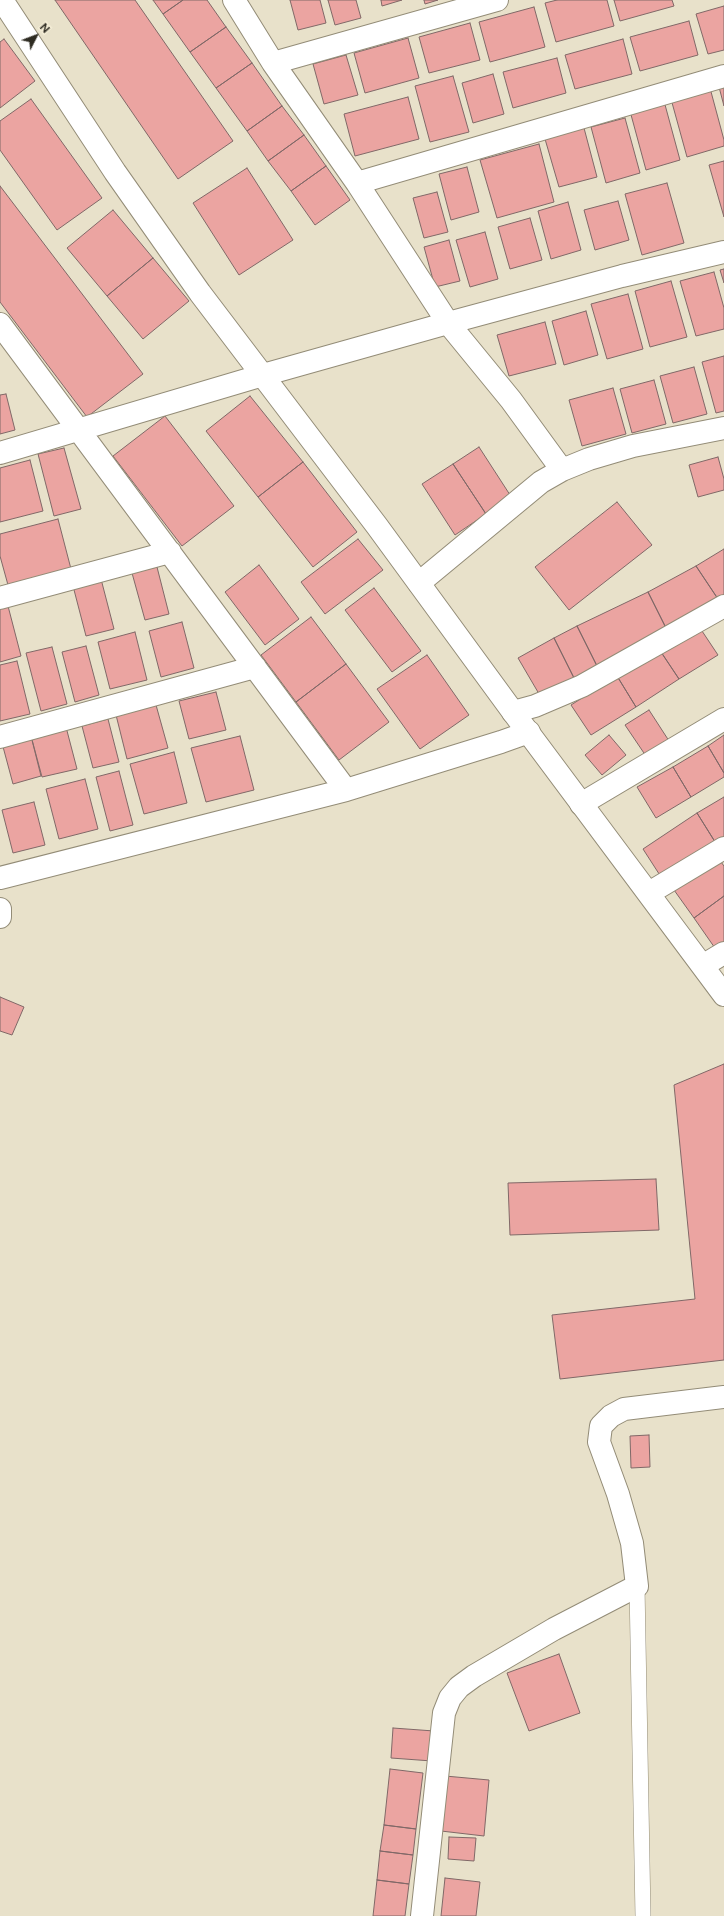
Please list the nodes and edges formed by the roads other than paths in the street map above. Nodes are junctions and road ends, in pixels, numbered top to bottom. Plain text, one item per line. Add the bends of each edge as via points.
1 (2, 0) edge
2 (234, 0) edge
3 (497, 0) edge
4 (273, 63) junction
5 (724, 76) edge
6 (356, 184) junction
7 (724, 252) edge
8 (448, 323) junction
9 (0, 324) edge
10 (263, 375) junction
11 (724, 428) edge
12 (80, 430) junction
13 (0, 453) edge
14 (562, 470) junction
15 (170, 552) junction
16 (419, 583) junction
17 (0, 598) edge
18 (724, 606) edge
19 (256, 667) junction
20 (513, 712) junction
21 (724, 719) edge
22 (529, 732) junction
23 (0, 738) edge
24 (346, 790) junction
25 (581, 804) junction
26 (724, 848) edge
27 (0, 878) edge
28 (649, 893) junction
29 (0, 909) edge
30 (0, 917) edge
31 (724, 953) edge
32 (704, 965) junction
33 (724, 995) edge
34 (724, 1397) edge
35 (637, 1586) junction
36 (422, 1916) edge
37 (643, 1916) edge

1 - 10 street via 119,178 200,294
2 - 4 street
3 - 4 street
4 - 6 street
5 - 6 street
6 - 8 street
7 - 8 street via 622,276
8 - 10 street
8 - 14 street via 511,400
9 - 12 street
10 - 12 street
10 - 16 street
11 - 14 street via 633,446
12 - 13 street
12 - 15 street
14 - 16 street via 541,482
15 - 17 street
15 - 19 street
16 - 20 street
18 - 20 street via 582,686
19 - 23 street
19 - 24 street
20 - 22 street
21 - 25 street
22 - 24 street
22 - 25 street
24 - 27 street
25 - 28 street
26 - 28 street
28 - 32 street
29 - 30 street
31 - 32 street
32 - 33 street
34 - 35 street via 624,1409 600,1426 599,1442 632,1543
35 - 36 street via 554,1629 481,1672 459,1687 450,1698 444,1713
35 - 37 lane

